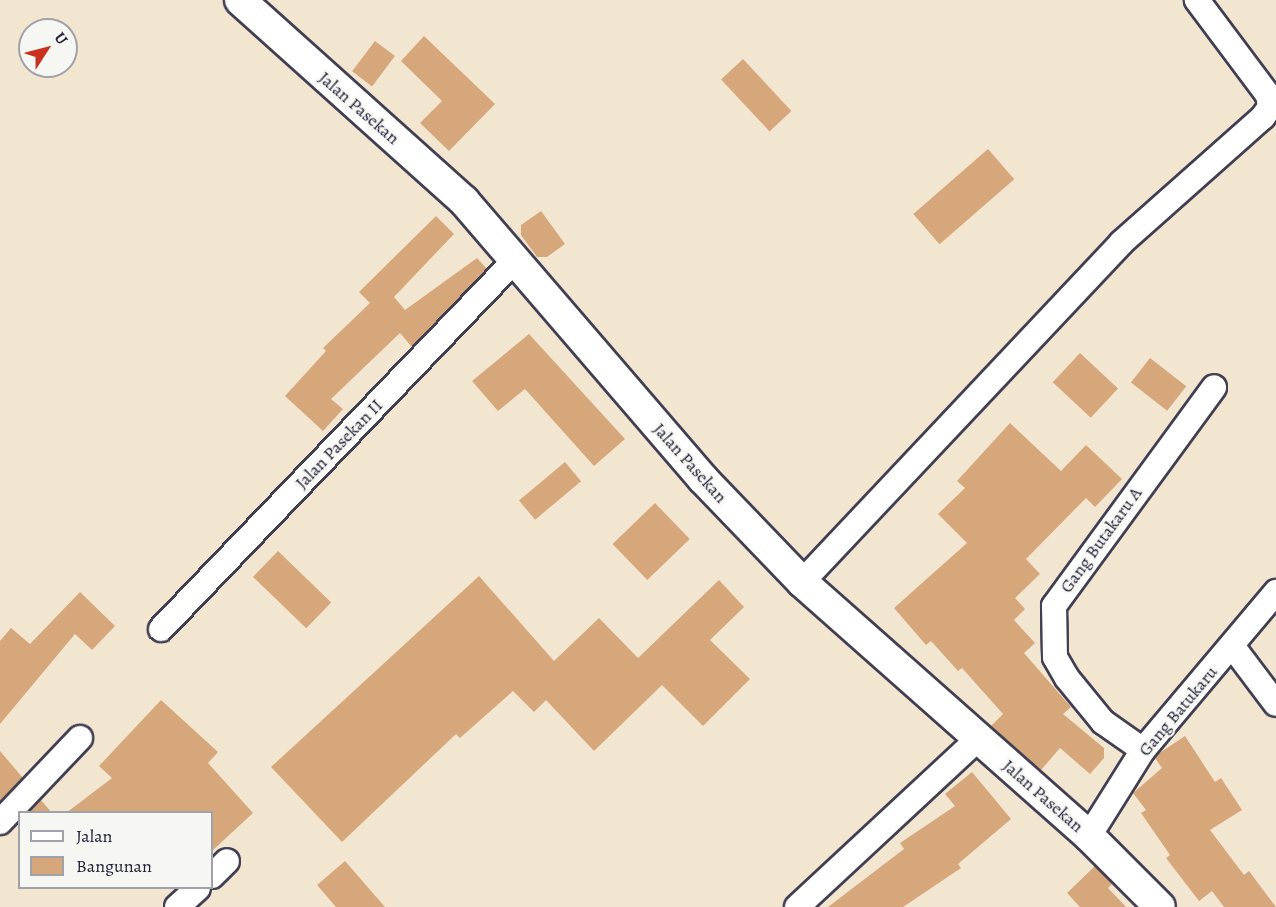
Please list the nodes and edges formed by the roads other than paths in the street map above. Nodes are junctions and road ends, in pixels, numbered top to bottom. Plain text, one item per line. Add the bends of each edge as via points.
1 (240, 0) edge
2 (1197, 0) edge
3 (518, 258) junction
4 (1214, 387) dead end
5 (802, 582) junction
6 (1276, 592) edge
7 (161, 629) dead end
8 (1233, 646) junction
9 (1276, 704) edge
10 (80, 738) dead end
11 (978, 739) junction
12 (1143, 750) junction
13 (0, 822) edge
14 (1089, 836) junction
15 (197, 889) edge
16 (177, 907) edge
17 (797, 907) edge
18 (1160, 907) edge

1 - 3 street, Jalan Pasekan via 464,201
2 - 5 street via 1268,95 1267,112 1121,243
3 - 5 street, Jalan Pasekan via 682,455
3 - 7 street, Jalan Pasekan II
4 - 12 street, Gang Butakaru A via 1054,606 1056,657 1067,678 1103,722
5 - 11 street, Jalan Pasekan
6 - 8 street, Gang Batukaru
8 - 9 street
8 - 12 street, Gang Batukaru
10 - 13 street
11 - 14 street, Jalan Pasekan
11 - 17 street
12 - 14 street, Gang Batukaru
14 - 18 street, Jalan Pasekan
15 - 16 street

